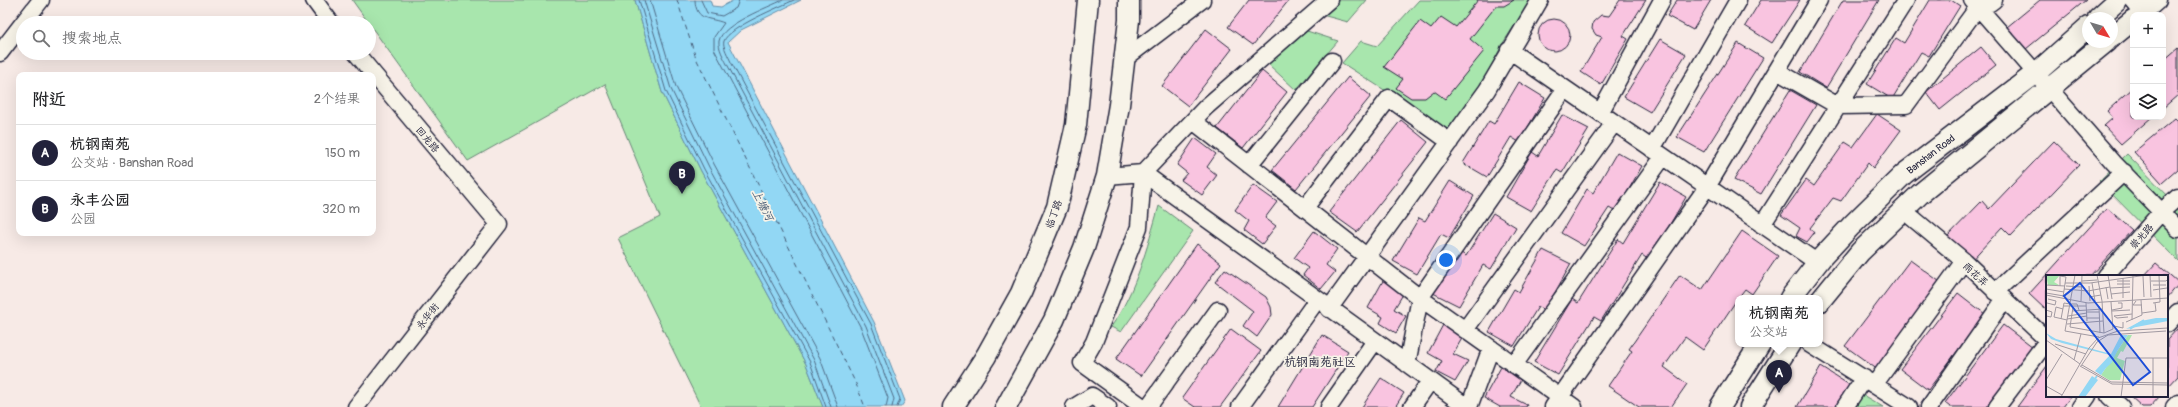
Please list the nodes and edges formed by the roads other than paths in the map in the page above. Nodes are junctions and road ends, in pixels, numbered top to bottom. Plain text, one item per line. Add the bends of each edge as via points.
1 (41, 0) edge
2 (314, 0) edge
3 (1088, 0) edge
4 (1129, 0) edge
5 (1202, 0) edge
6 (1328, 0) edge
7 (1540, 0) edge
8 (1662, 0) edge
9 (1738, 0) edge
10 (1820, 0) edge
11 (2118, 0) edge
12 (1902, 2) edge
13 (1984, 2) edge
14 (2141, 9) edge
15 (2105, 12) edge
16 (28, 16) edge
17 (327, 16) edge
18 (2118, 31) edge
19 (16, 32) edge
20 (2082, 32) edge
21 (2099, 48) edge
22 (1509, 50) junction
23 (0, 53) edge
24 (362, 60) edge
25 (1123, 60) junction
26 (1332, 61) dead end
27 (1777, 71) junction
28 (372, 72) edge
29 (2036, 73) junction
30 (376, 77) edge
31 (1565, 89) junction
32 (2050, 89) junction
33 (1838, 106) junction
34 (1600, 113) junction
35 (1193, 121) junction
36 (1614, 123) junction
37 (1450, 142) junction
38 (1658, 153) junction
39 (1249, 165) junction
40 (2124, 172) junction
41 (1143, 173) junction
42 (1107, 176) junction
43 (1707, 187) junction
44 (2178, 197) edge
45 (1305, 208) junction
46 (1903, 210) junction
47 (2162, 211) junction
48 (499, 224) joint
49 (1762, 225) junction
50 (2178, 229) edge
51 (1367, 256) junction
52 (1964, 262) junction
53 (1818, 263) junction
54 (2106, 275) edge
55 (1792, 295) edge
56 (2000, 296) junction
57 (1823, 297) edge
58 (1420, 298) junction
59 (1323, 304) junction
60 (1218, 310) dead end
61 (2178, 312) edge
62 (2168, 323) edge
63 (1465, 330) junction
64 (2046, 340) edge
65 (1375, 341) junction
66 (2046, 342) edge
67 (1758, 347) edge
68 (1788, 347) edge
69 (1814, 347) edge
70 (1491, 348) junction
71 (1407, 364) junction
72 (1514, 365) junction
73 (1103, 378) junction
74 (1430, 381) junction
75 (1869, 382) junction
76 (1092, 396) junction
77 (2087, 397) edge
78 (2110, 397) edge
79 (1557, 402) edge
80 (2178, 403) edge
81 (356, 407) edge
82 (953, 407) edge
83 (1006, 407) edge
84 (1074, 407) edge
85 (1108, 407) edge
86 (1143, 407) edge
87 (1148, 407) edge
88 (1240, 407) edge
89 (1329, 407) edge
90 (1412, 407) edge
91 (1468, 407) edge
92 (1574, 407) edge
93 (1720, 407) edge
94 (1750, 407) edge
95 (1845, 407) edge
96 (1909, 407) edge
97 (1929, 407) edge
98 (1997, 407) edge
99 (2080, 407) edge
100 (2121, 407) edge
101 (2174, 407) edge

1 - 16 street
2 - 17 street
3 - 82 main road, 临丁路 via 1076,125 1057,207 1021,293 986,356
4 - 25 main road
5 - 25 street
6 - 35 street
7 - 22 street
8 - 34 street
9 - 38 street
10 - 27 street
11 - 15 main road
12 - 33 street
13 - 29 street
13 - 33 street via 1906,105
14 - 18 main road
19 - 23 street
20 - 29 main road, Banshan Road
21 - 32 main road
22 - 31 street
22 - 37 street via 1487,90
24 - 28 street, 回龙路
25 - 42 main road via 1119,105
26 - 39 street
27 - 33 street
27 - 43 street
29 - 32 street
29 - 53 main road, Banshan Road via 1904,174
30 - 48 street, 回龙路
31 - 34 street
31 - 58 street
32 - 40 street
32 - 46 main road
33 - 49 street
34 - 36 street
35 - 39 street
35 - 41 street
36 - 38 street
36 - 63 street
37 - 45 street via 1389,98
37 - 51 street
38 - 43 street
38 - 72 street
39 - 45 street
40 - 47 street
40 - 56 street
41 - 42 street
41 - 59 street
41 - 73 street via 1139,227 1094,342 1082,363
42 - 83 main road via 1084,248 1054,320
43 - 49 street
43 - 79 street
44 - 47 street, 崇光路
45 - 51 street
46 - 52 street, 雨花弄
46 - 57 main road via 1860,252
47 - 50 street
47 - 54 street, 崇光路
48 - 81 street, 永华街
49 - 53 street
51 - 58 street
51 - 59 street
52 - 56 street, 雨花弄
52 - 75 street
53 - 55 main road, Banshan Road
56 - 64 street, 雨花弄
56 - 97 street
58 - 63 street
58 - 71 street
59 - 65 street
59 - 88 street
60 - 87 street
61 - 62 street
63 - 70 street
65 - 71 street
65 - 89 street
66 - 98 street
67 - 93 main road
68 - 94 main road
69 - 75 street
70 - 72 street
70 - 91 street
71 - 74 street
72 - 79 street
73 - 76 street
73 - 86 street
74 - 90 street
74 - 91 street
75 - 95 street
75 - 96 street
76 - 84 street
76 - 85 street
77 - 99 street
78 - 100 street
79 - 92 street
80 - 101 street

